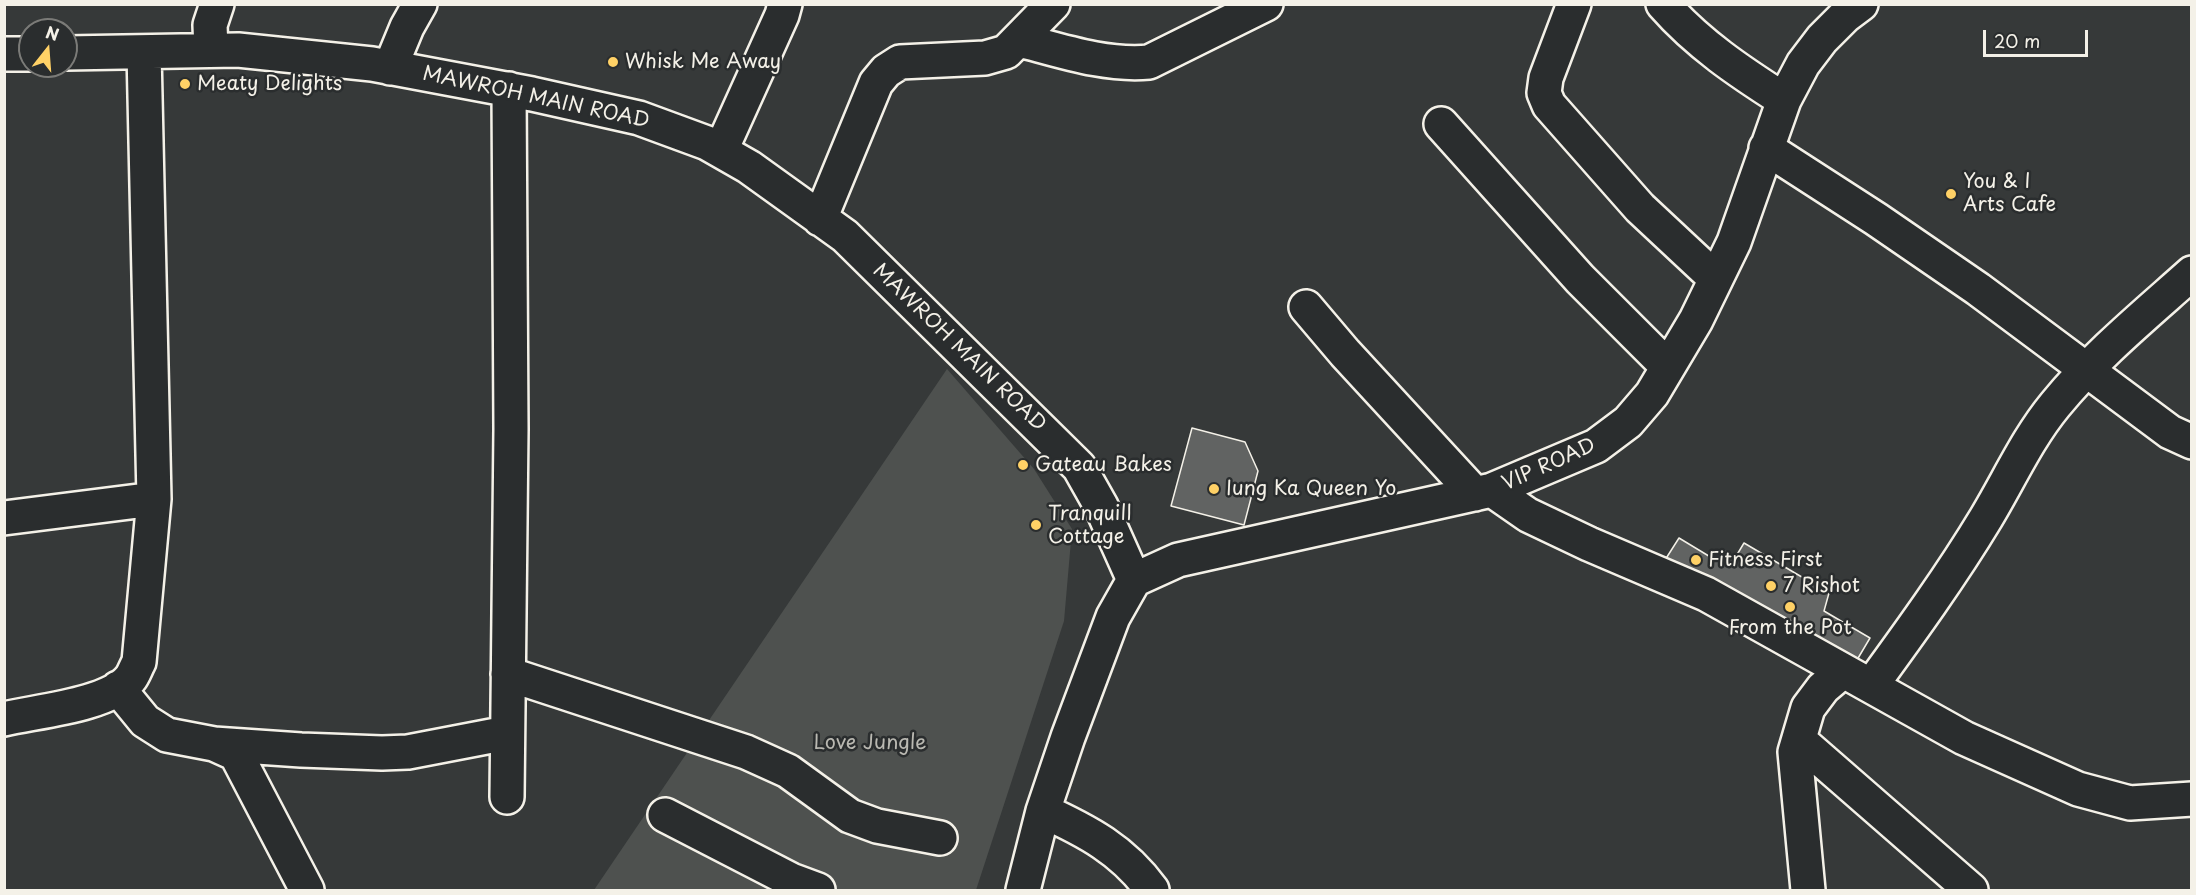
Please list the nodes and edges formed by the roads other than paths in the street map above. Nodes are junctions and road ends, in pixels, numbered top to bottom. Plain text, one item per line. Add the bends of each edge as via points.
1 (217, 4) edge
2 (420, 4) edge
3 (785, 4) edge
4 (1053, 4) edge
5 (1266, 4) edge
6 (1574, 4) edge
7 (1663, 4) edge
8 (1861, 4) edge
9 (1020, 40) junction
10 (211, 50) junction
11 (144, 52) junction
12 (78, 53) edge
13 (390, 68) junction
14 (509, 90) junction
15 (1784, 100) junction
16 (1441, 124) dead end
17 (1767, 148) junction
18 (721, 150) junction
19 (820, 219) junction
20 (2192, 273) edge
21 (1716, 279) junction
22 (1306, 307) dead end
23 (1668, 367) junction
24 (2085, 369) junction
25 (2192, 442) edge
26 (1483, 492) junction
27 (154, 499) junction
28 (4, 518) edge
29 (1134, 580) junction
30 (508, 674) junction
31 (1857, 678) junction
32 (118, 688) junction
33 (4, 719) edge
34 (507, 733) junction
35 (1798, 740) junction
36 (214, 744) junction
37 (507, 797) dead end
38 (2192, 800) edge
39 (1043, 811) junction
40 (665, 815) dead end
41 (940, 838) dead end
42 (307, 891) edge
43 (818, 891) edge
44 (1023, 891) edge
45 (1152, 891) edge
46 (1808, 891) edge
47 (1971, 891) edge

1 - 10 street via 210,24
2 - 13 street
3 - 18 street
4 - 9 street
5 - 9 street via 1149,62 1114,62
6 - 21 street via 1546,78 1544,93 1549,105 1640,208
7 - 15 street via 1684,28 1725,61
8 - 15 street, VIP ROAD via 1822,39
9 - 19 street via 1006,52 985,58 900,62 886,71 876,83
10 - 11 street, MAWROH MAIN ROAD
10 - 13 street, MAWROH MAIN ROAD
11 - 12 street, MAWROH MAIN ROAD
11 - 27 street
13 - 14 street, MAWROH MAIN ROAD
14 - 18 street, MAWROH MAIN ROAD via 639,118
14 - 30 street
15 - 17 street, VIP ROAD
16 - 23 street via 1580,279
17 - 21 street, VIP ROAD via 1734,242
17 - 24 street via 1895,231
18 - 19 street, MAWROH MAIN ROAD
19 - 29 street, MAWROH MAIN ROAD via 845,236 1078,467 1101,506
20 - 24 street
21 - 23 street, VIP ROAD
22 - 26 street via 1345,353
23 - 26 street, VIP ROAD via 1628,422 1596,446
24 - 25 street via 2170,432
24 - 31 street via 2053,407 1935,597
26 - 29 street, VIP ROAD via 1178,560
26 - 31 street via 1589,544 1706,594
27 - 28 street
27 - 32 street via 139,662 130,678
29 - 39 street via 1113,617
30 - 34 street
30 - 41 street via 746,752 788,771 850,816 877,826
31 - 35 street via 1822,688 1808,708
31 - 38 street via 1964,738 2078,789 2130,803
32 - 33 street via 90,701
32 - 36 street via 145,722 167,735
34 - 36 street via 391,753
34 - 37 street
35 - 46 street via 1795,752
35 - 47 street
36 - 42 street via 236,754
39 - 44 street
39 - 45 street via 1107,844 1138,872
40 - 43 street

